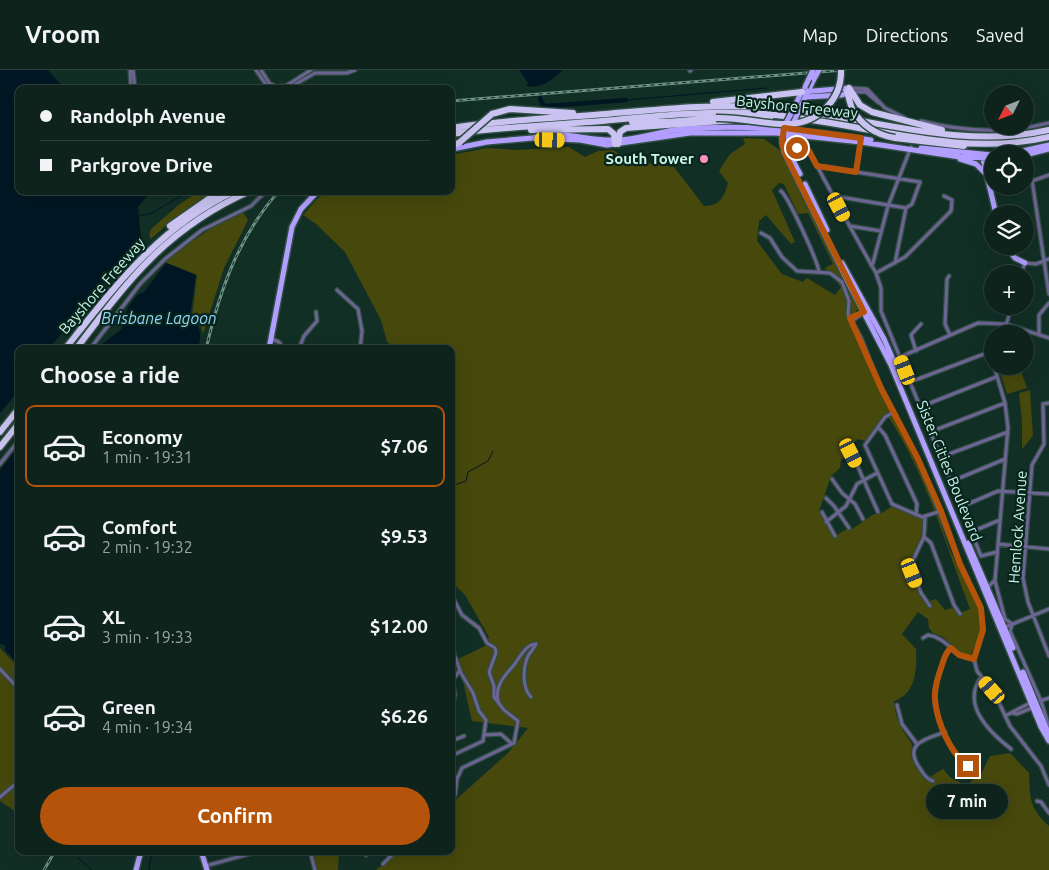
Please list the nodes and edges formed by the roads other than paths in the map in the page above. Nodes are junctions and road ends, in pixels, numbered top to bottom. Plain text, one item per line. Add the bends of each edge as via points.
1 (131, 70) edge
2 (256, 70) edge
3 (261, 70) edge
4 (311, 70) edge
5 (354, 70) edge
6 (813, 70) edge
7 (819, 70) edge
8 (841, 70) edge
9 (269, 82) junction
10 (814, 83) junction
11 (131, 85) edge
12 (134, 85) edge
13 (266, 85) edge
14 (271, 85) edge
15 (274, 85) edge
16 (291, 85) edge
17 (292, 85) edge
18 (825, 90) junction
19 (849, 91) junction
20 (803, 95) junction
21 (642, 111) junction
22 (596, 115) junction
23 (621, 119) junction
24 (826, 122) junction
25 (455, 123) edge
26 (489, 123) junction
27 (1049, 124) edge
28 (455, 127) edge
29 (518, 128) junction
30 (788, 128) junction
31 (1049, 130) edge
32 (455, 134) edge
33 (980, 137) junction
34 (1049, 137) edge
35 (861, 140) junction
36 (616, 142) junction
37 (992, 144) junction
38 (455, 146) edge
39 (1049, 147) edge
40 (455, 148) edge
41 (911, 148) junction
42 (808, 150) dead end
43 (1034, 151) edge
44 (954, 156) junction
45 (982, 157) junction
46 (817, 166) junction
47 (984, 168) edge
48 (856, 172) junction
49 (984, 172) edge
50 (1049, 175) edge
51 (899, 179) junction
52 (1034, 180) edge
53 (781, 191) dead end
54 (1034, 193) edge
55 (214, 195) edge
56 (228, 195) edge
57 (242, 195) edge
58 (262, 195) edge
59 (314, 195) edge
60 (319, 195) edge
61 (834, 196) junction
62 (944, 196) dead end
63 (888, 204) junction
64 (906, 208) junction
65 (850, 226) junction
66 (882, 231) junction
67 (761, 233) dead end
68 (1013, 255) edge
69 (287, 259) junction
70 (1049, 259) edge
71 (1045, 262) junction
72 (896, 263) junction
73 (1024, 263) joint
74 (871, 265) junction
75 (128, 272) junction
76 (819, 272) junction
77 (876, 274) junction
78 (949, 276) dead end
79 (337, 290) dead end
80 (1049, 294) edge
81 (1049, 303) edge
82 (866, 310) junction
83 (316, 312) dead end
84 (1009, 315) edge
85 (851, 320) junction
86 (921, 324) dead end
87 (1006, 324) junction
88 (950, 335) junction
89 (1039, 335) junction
90 (1049, 338) edge
91 (272, 339) junction
92 (68, 345) edge
93 (79, 345) edge
94 (93, 345) edge
95 (270, 345) edge
96 (281, 345) edge
97 (301, 345) edge
98 (360, 345) edge
99 (916, 351) junction
100 (984, 354) edge
101 (900, 357) junction
102 (996, 377) joint
103 (910, 382) junction
104 (1005, 403) junction
105 (1049, 403) edge
106 (920, 408) junction
107 (894, 412) junction
108 (15, 413) edge
109 (878, 427) junction
110 (15, 428) edge
111 (0, 432) edge
112 (930, 432) junction
113 (1008, 432) junction
114 (15, 445) edge
115 (0, 447) edge
116 (849, 447) dead end
117 (940, 457) junction
118 (1005, 459) junction
119 (0, 464) edge
120 (877, 473) junction
121 (832, 479) dead end
122 (864, 479) junction
123 (950, 482) junction
124 (1002, 491) junction
125 (1030, 493) junction
126 (1049, 494) edge
127 (826, 498) dead end
128 (850, 499) junction
129 (961, 507) junction
130 (941, 511) junction
131 (822, 512) dead end
132 (878, 512) dead end
133 (839, 513) junction
134 (916, 515) junction
135 (925, 517) junction
136 (863, 519) dead end
137 (1000, 520) junction
138 (826, 522) junction
139 (849, 528) dead end
140 (971, 532) junction
141 (835, 536) dead end
142 (924, 537) junction
143 (998, 544) junction
144 (1025, 547) junction
145 (1049, 549) edge
146 (997, 552) junction
147 (995, 580) junction
148 (987, 589) junction
149 (455, 602) edge
150 (930, 606) dead end
151 (1049, 609) edge
152 (960, 614) dead end
153 (1033, 616) junction
154 (1012, 625) junction
155 (1004, 628) junction
156 (923, 638) dead end
157 (951, 648) junction
158 (455, 651) edge
159 (1049, 656) edge
160 (974, 659) junction
161 (0, 669) edge
162 (460, 670) junction
163 (455, 676) edge
164 (981, 677) junction
165 (15, 685) edge
166 (531, 697) dead end
167 (1049, 698) edge
168 (1035, 704) junction
169 (897, 705) dead end
170 (501, 706) junction
171 (1005, 716) junction
172 (1049, 727) edge
173 (945, 732) junction
174 (1049, 735) edge
175 (464, 736) dead end
176 (484, 736) junction
177 (455, 739) edge
178 (1049, 741) edge
179 (512, 744) junction
180 (917, 744) junction
181 (1010, 748) dead end
182 (455, 754) edge
183 (972, 767) dead end
184 (456, 779) joint
185 (933, 781) dead end
186 (1048, 782) edge
187 (15, 784) edge
188 (455, 795) edge
189 (0, 797) edge
190 (1037, 801) dead end
191 (1049, 813) edge
192 (140, 855) edge
193 (202, 855) edge
194 (247, 855) edge
195 (311, 855) edge
196 (392, 855) edge
197 (383, 864) dead end
198 (206, 868) edge
199 (136, 870) edge
200 (315, 870) edge

1 - 11 street
1 - 12 street
2 - 13 street
3 - 9 street
4 - 16 street
5 - 17 street via 314,73
6 - 20 main road, bridge
7 - 10 main road, bridge
8 - 23 highway, bridge via 835,97 810,119 785,124 716,118 655,122
9 - 14 street
9 - 15 street
10 - 18 main road
10 - 20 main road
18 - 19 main road
18 - 20 main road
19 - 20 main road via 842,95
19 - 27 street via 868,89 880,103 905,117 955,129 1003,131
19 - 33 highway via 860,105 872,112
19 - 37 highway, bridge via 852,109 871,130 896,138 946,146
20 - 21 highway
20 - 30 main road, bridge
21 - 22 highway, Bayshore Freeway
21 - 33 highway, Bayshore Freeway via 725,106 776,108
22 - 26 highway, Bayshore Freeway
22 - 38 highway, bridge via 513,110 492,114
23 - 24 highway, Bayshore Freeway via 725,112 775,114
23 - 29 highway, Bayshore Freeway
24 - 36 highway via 752,118 626,128 620,132
24 - 37 highway, Bayshore Freeway via 948,141
25 - 26 highway
26 - 28 highway, Bayshore Freeway
29 - 32 highway, Bayshore Freeway
29 - 36 highway via 608,129
30 - 35 main road
30 - 36 main road via 681,129
30 - 82 main road, Sister Cities Boulevard via 784,152
31 - 33 highway, Bayshore Freeway
34 - 37 highway, Bayshore Freeway
35 - 41 main road
35 - 48 street
36 - 40 main road via 575,136 539,136
39 - 43 main road
41 - 44 main road
41 - 45 main road
41 - 51 street
42 - 46 street
44 - 45 main road
44 - 49 main road via 976,164
45 - 47 main road
46 - 48 street
46 - 61 street
48 - 51 street
50 - 52 street
51 - 63 street
51 - 64 street via 920,182 912,204
53 - 76 street via 793,208
54 - 71 street
55 - 75 highway via 162,233
56 - 75 highway, Bayshore Freeway via 180,223
57 - 93 highway, Bayshore Freeway via 209,212 159,249 124,286
58 - 94 street via 253,204 217,220 174,251 144,280
59 - 69 main road via 295,220
60 - 69 main road via 300,218
61 - 63 street
61 - 65 street
62 - 72 street via 952,200 951,211
63 - 64 street
63 - 66 street
64 - 72 street
65 - 66 street
65 - 74 street
66 - 74 street
67 - 76 street via 770,238 782,257 797,271
68 - 73 main road
69 - 91 main road
70 - 71 street
71 - 73 street
71 - 80 street
72 - 77 street
74 - 77 street
75 - 92 highway, Bayshore Freeway
76 - 85 street via 834,274 842,282 849,300
77 - 101 street via 881,288 880,308
78 - 88 street via 946,279 945,319
79 - 98 street via 358,309 362,331
81 - 89 street via 1039,314
82 - 85 street
82 - 148 main road, Sister Cities Boulevard
83 - 97 street via 317,320
84 - 87 street
85 - 107 street
86 - 99 street via 911,336
87 - 88 street via 971,324
87 - 89 street
88 - 99 street
89 - 90 street
91 - 95 main road
91 - 96 street
99 - 101 street
100 - 103 street
101 - 103 street
102 - 104 street
102 - 106 street
103 - 106 street
104 - 112 street
104 - 113 street
105 - 125 street, Hemlock Avenue via 1043,404 1044,444 1032,465
106 - 112 street
107 - 109 street via 885,417
107 - 130 street
108 - 111 highway
109 - 120 street via 865,448
109 - 134 street via 885,435 917,504
110 - 115 highway
112 - 117 street
113 - 117 street
113 - 118 street
114 - 119 street
116 - 122 street
117 - 123 street
118 - 123 street
118 - 124 street
120 - 122 street
120 - 134 street via 892,504
121 - 128 street
122 - 128 street via 857,484
122 - 132 street
123 - 129 street
124 - 125 street
124 - 129 street
124 - 137 street
125 - 126 street
125 - 144 street, Hemlock Avenue
127 - 133 street
128 - 133 street
128 - 136 street
129 - 140 street
130 - 135 street
130 - 160 street via 981,608 983,630
131 - 138 street
133 - 138 street
133 - 139 street
134 - 135 street
135 - 142 street
137 - 140 street
137 - 143 street
138 - 141 street
140 - 146 street via 980,556
142 - 150 street via 911,568
142 - 152 street via 931,543
143 - 144 street
143 - 146 street
144 - 145 street
144 - 153 street, Hemlock Avenue via 1024,587
146 - 147 street
147 - 148 street
147 - 154 street via 1005,619
148 - 155 main road, Sister Cities Boulevard
149 - 170 street via 462,615 496,650 489,672 494,697
151 - 153 street
153 - 154 street
153 - 159 street, Hemlock Avenue
154 - 155 street
154 - 168 street via 1010,631
155 - 168 main road, Sister Cities Boulevard
156 - 157 street via 933,635
157 - 160 street via 959,655
157 - 173 street via 946,654 935,690 936,709
158 - 162 street
160 - 164 street
161 - 165 street
162 - 163 street
162 - 176 street via 486,719
164 - 171 street via 994,692
164 - 181 street via 974,689 975,704 989,732
166 - 170 street via 526,692 526,665 536,644 523,652 504,675 497,695
167 - 168 street
168 - 171 street via 1015,709
168 - 172 street
168 - 174 main road
168 - 178 main road
169 - 180 street via 902,724
170 - 179 street via 518,721
171 - 186 street via 1041,766
173 - 180 street
173 - 183 street via 955,753 963,763
175 - 177 street
176 - 179 street via 501,734
176 - 182 street via 481,742
179 - 184 street via 462,768
180 - 185 street via 913,752 915,760
184 - 188 street
187 - 189 street
190 - 191 street
192 - 199 main road
193 - 198 main road
194 - 198 street
195 - 200 street
196 - 197 street

